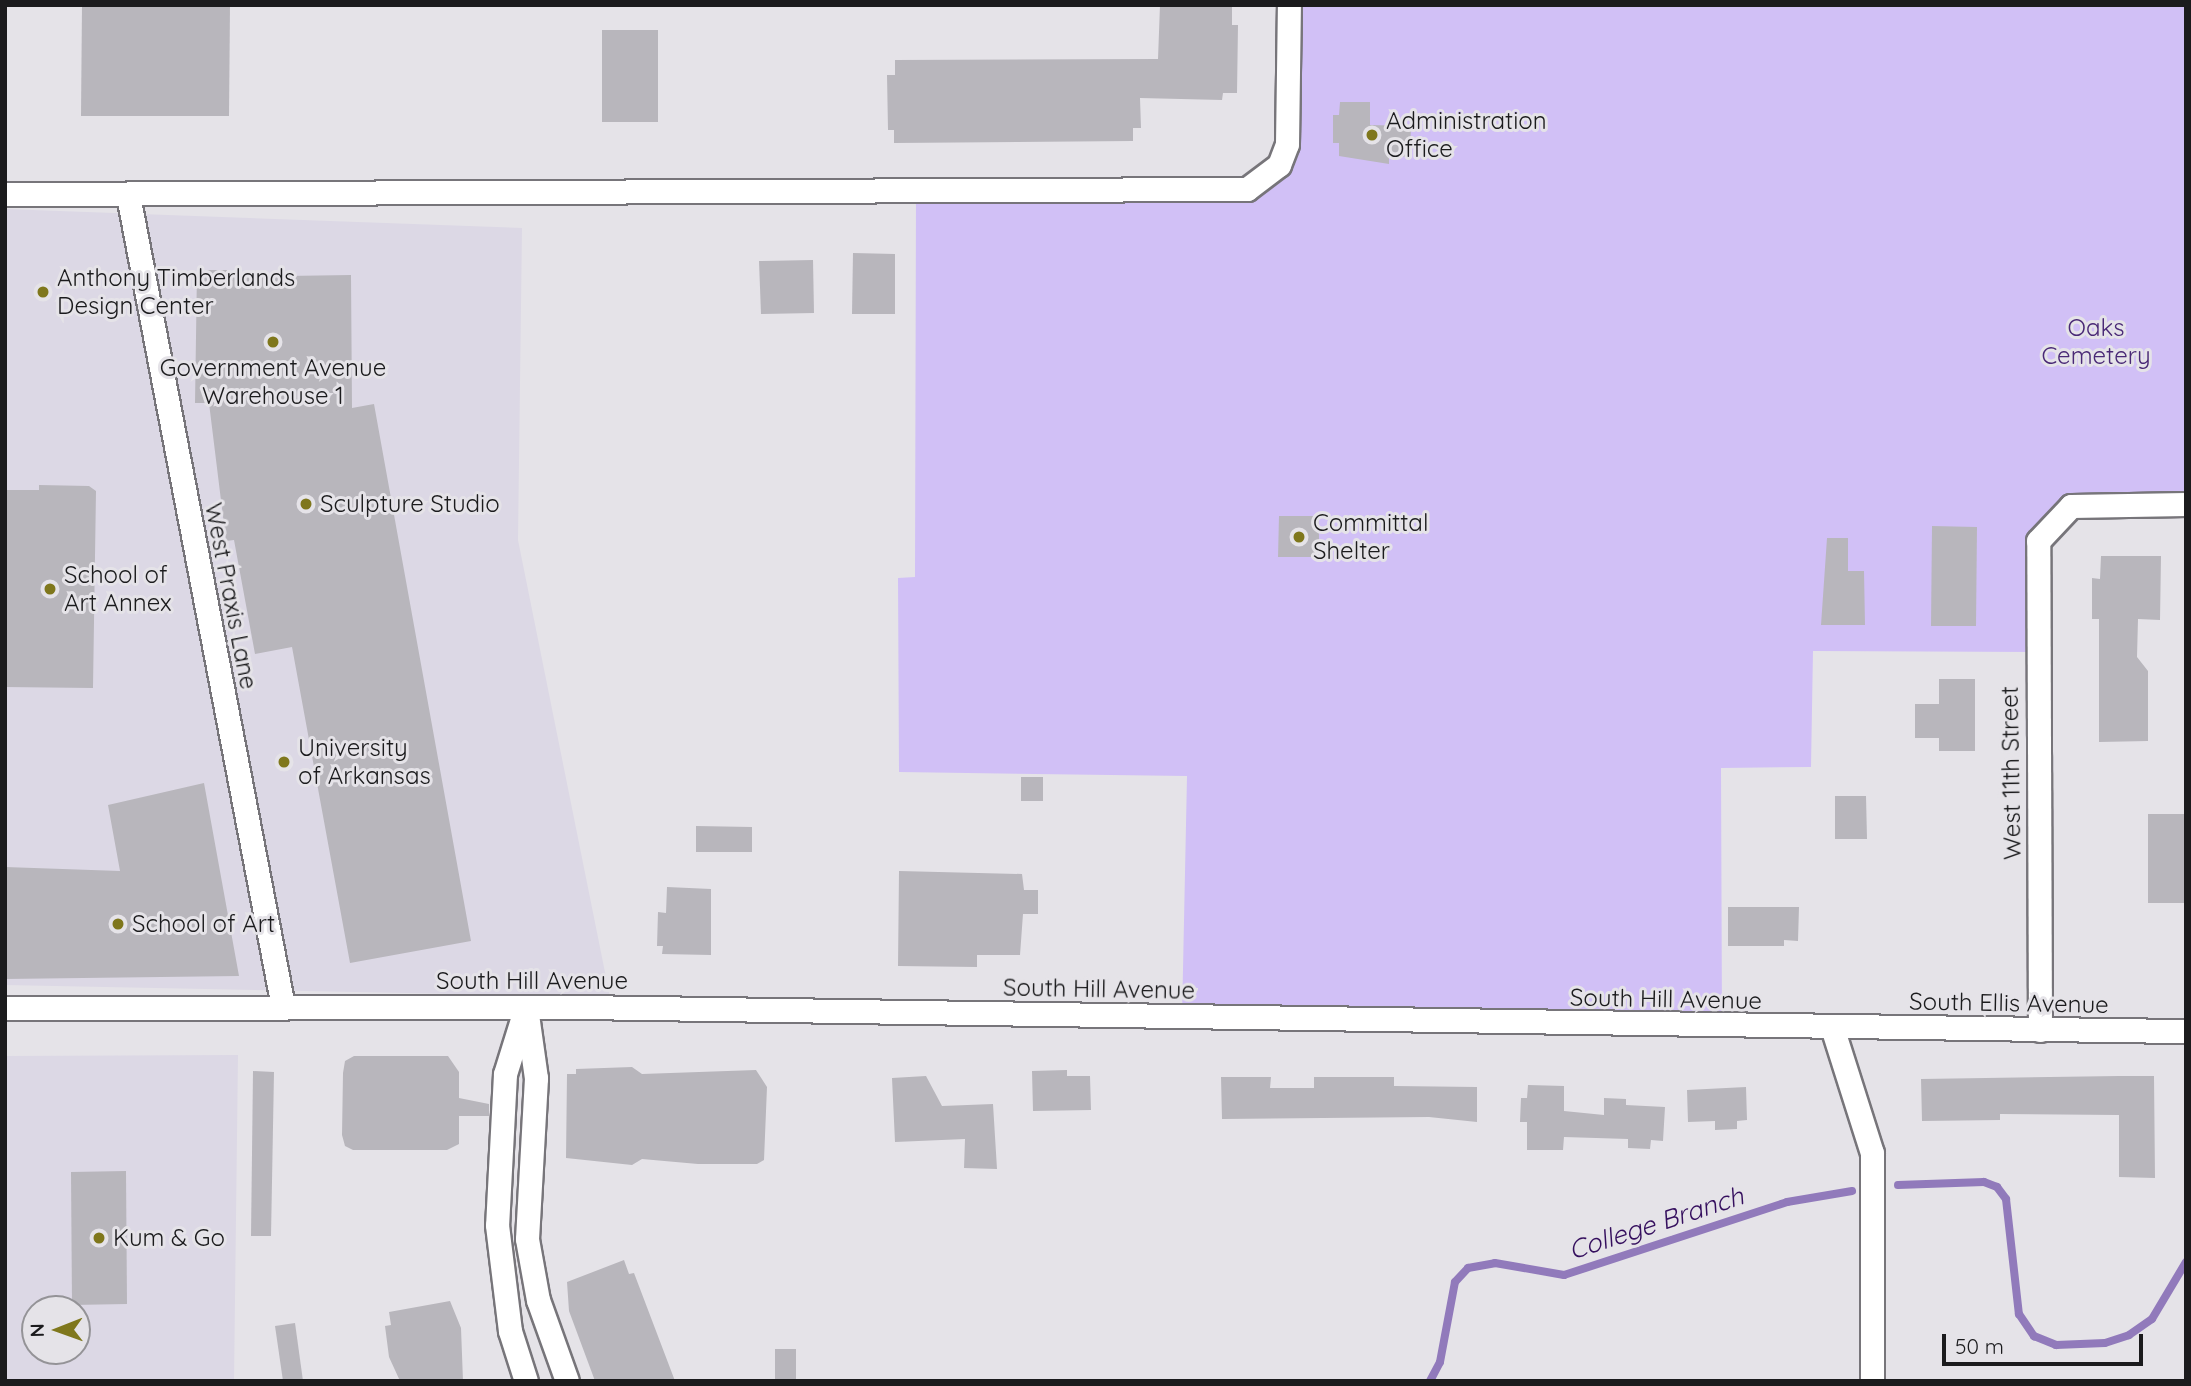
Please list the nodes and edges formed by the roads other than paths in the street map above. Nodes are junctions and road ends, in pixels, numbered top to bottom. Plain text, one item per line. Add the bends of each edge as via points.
1 (1289, 5) edge
2 (5, 194) edge
3 (128, 195) junction
4 (2186, 504) edge
5 (283, 1007) junction
6 (526, 1007) junction
7 (5, 1008) edge
8 (1832, 1027) junction
9 (2040, 1030) junction
10 (2186, 1031) edge
11 (526, 1381) edge
12 (567, 1381) edge
13 (1872, 1381) edge

1 - 3 street via 1287,144 1264,181 1225,192
2 - 3 street
3 - 5 street, West Praxis Lane
4 - 9 street, West 11th Street via 2071,506 2038,541 2034,566
5 - 6 street, South Hill Avenue
5 - 7 street, South Hill Avenue
6 - 8 street, South Hill Avenue
6 - 11 street via 505,1074 496,1225 510,1331
6 - 12 street via 536,1078 527,1238 538,1300
8 - 9 street, South Ellis Avenue
8 - 13 street via 1872,1153
9 - 10 street, South Ellis Avenue

